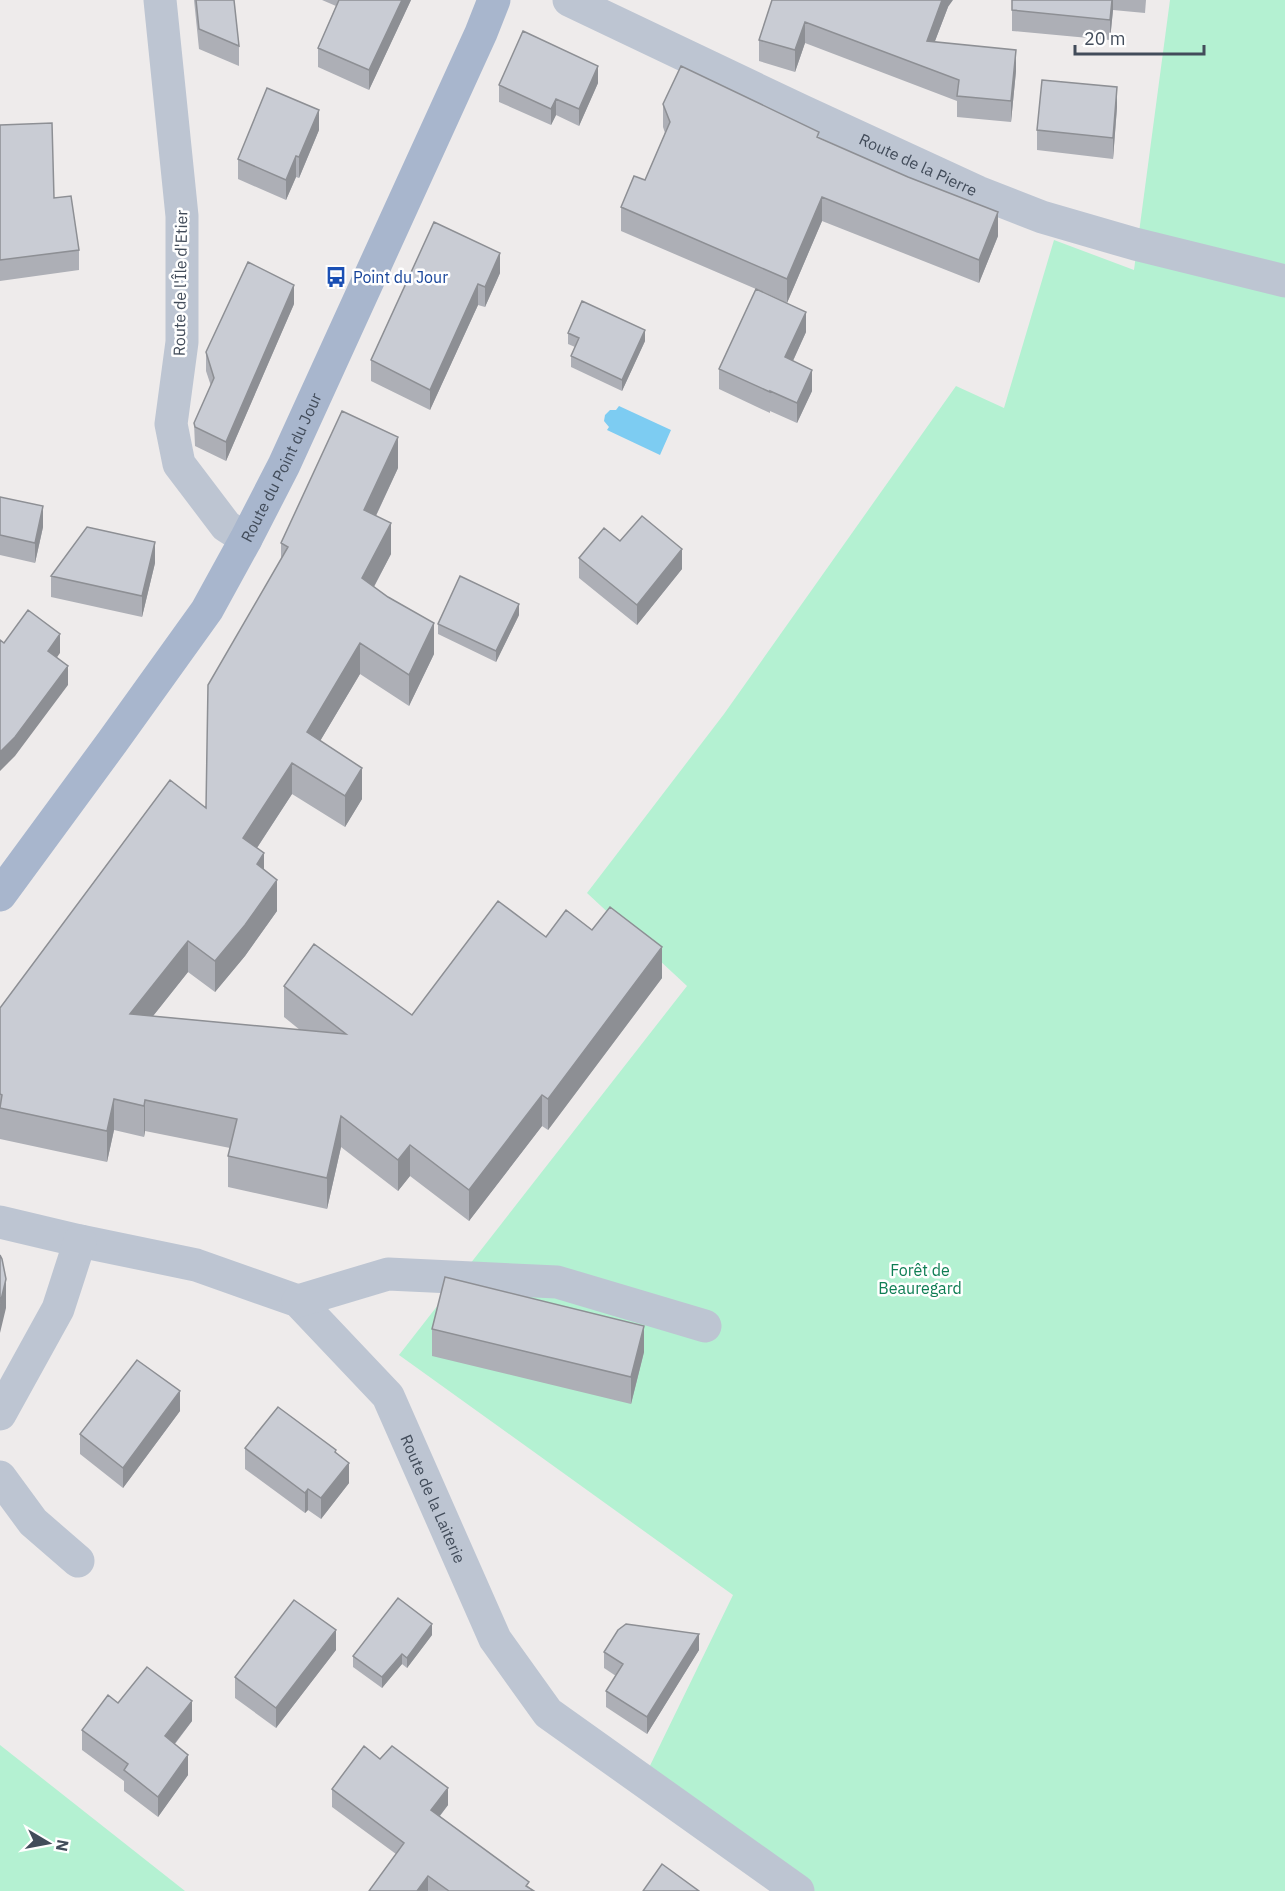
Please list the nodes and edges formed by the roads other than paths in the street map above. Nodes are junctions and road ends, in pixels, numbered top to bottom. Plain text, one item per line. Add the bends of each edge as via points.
1 (160, 0) edge
2 (495, 0) edge
3 (569, 0) edge
4 (1285, 281) edge
5 (246, 539) junction
6 (0, 895) edge
7 (0, 1222) edge
8 (80, 1241) junction
9 (298, 1301) junction
10 (705, 1326) dead end
11 (0, 1414) edge
12 (0, 1477) edge
13 (78, 1562) dead end
14 (798, 1891) edge

1 - 5 street, Route de l'Île d'Etier via 182,216 182,342 171,424 179,464 226,526
2 - 5 main road, Route du Point du Jour via 289,454
3 - 4 street, Route de la Pierre via 978,192 1042,217 1135,244
5 - 6 main road, Route du Point du Jour via 207,610
7 - 8 street, Route de la Laiterie
8 - 9 street, Route de la Laiterie via 196,1265
8 - 11 street via 58,1309
9 - 10 street via 388,1274 557,1282
9 - 14 street, Route de la Laiterie via 388,1396 495,1640 548,1713
12 - 13 street via 33,1522

